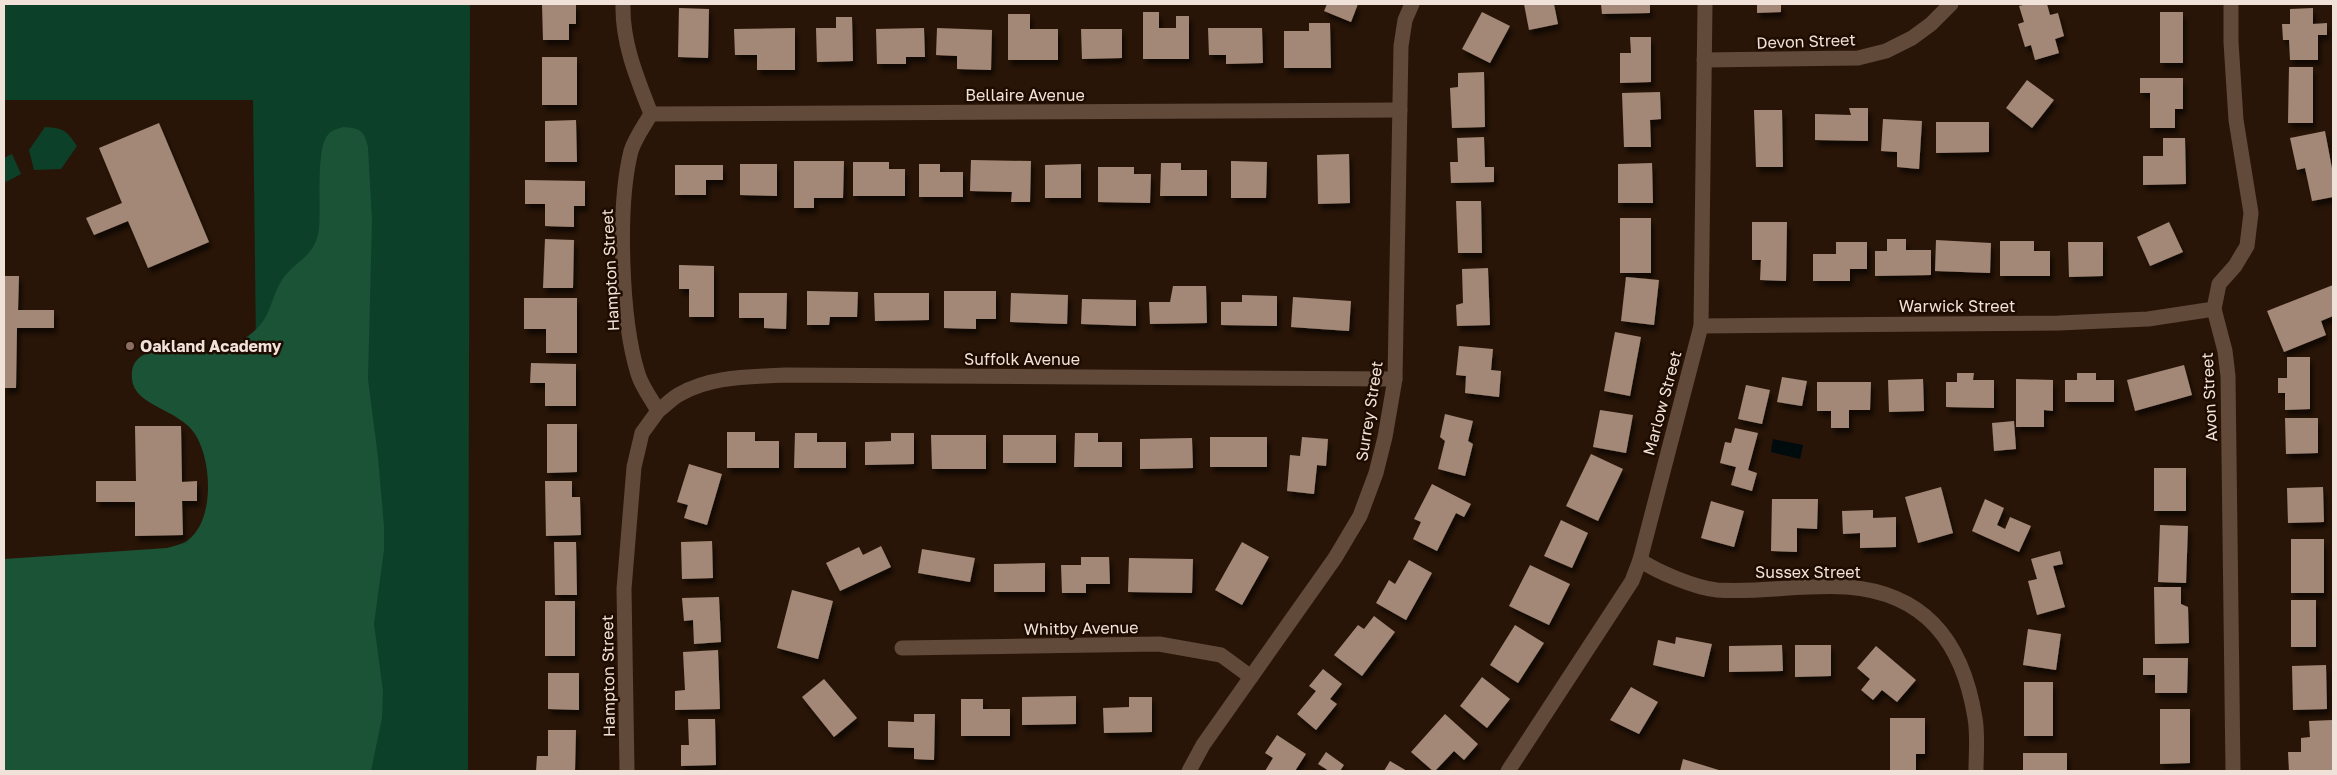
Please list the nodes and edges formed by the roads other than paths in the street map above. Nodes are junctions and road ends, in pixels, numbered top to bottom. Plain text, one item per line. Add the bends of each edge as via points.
1 (623, 4) edge
2 (1412, 4) edge
3 (1705, 4) edge
4 (1951, 4) edge
5 (2231, 4) edge
6 (1704, 60) junction
7 (1400, 110) junction
8 (651, 114) junction
9 (2214, 309) junction
10 (1701, 326) junction
11 (1395, 379) junction
12 (658, 411) junction
13 (1640, 560) junction
14 (902, 648) dead end
15 (1251, 677) junction
16 (627, 771) edge
17 (1189, 771) edge
18 (1508, 771) edge
19 (1976, 771) edge
20 (2233, 771) edge

1 - 8 street via 629,54
2 - 7 street, Surrey Street via 1405,20 1401,46
3 - 6 street, Marlow Street
4 - 6 street, Devon Street via 1912,38 1886,51 1858,58
5 - 9 street, Avon Street via 2236,120 2251,213 2247,246 2235,266 2218,284
6 - 10 street, Marlow Street
7 - 8 street, Bellaire Avenue
7 - 11 street, Surrey Street
8 - 12 street, Hampton Street via 631,151 624,200 624,267 631,344 639,376
9 - 10 street, Warwick Street via 2148,319 2059,323
9 - 20 street, Avon Street via 2228,376
10 - 13 street, Marlow Street
11 - 12 street, Suffolk Avenue via 775,376 702,384 679,394
11 - 15 street, Surrey Street via 1376,474 1360,516 1335,558
12 - 16 street, Hampton Street via 642,434 634,467 624,589
13 - 18 street, Marlow Street via 1632,581
13 - 19 street, Sussex Street via 1658,572 1716,590 1845,587 1878,591 1901,600 1928,617 1948,640 1964,676 1976,719
14 - 15 street, Whitby Avenue via 1159,644 1221,655
15 - 17 street, Surrey Street via 1203,745

